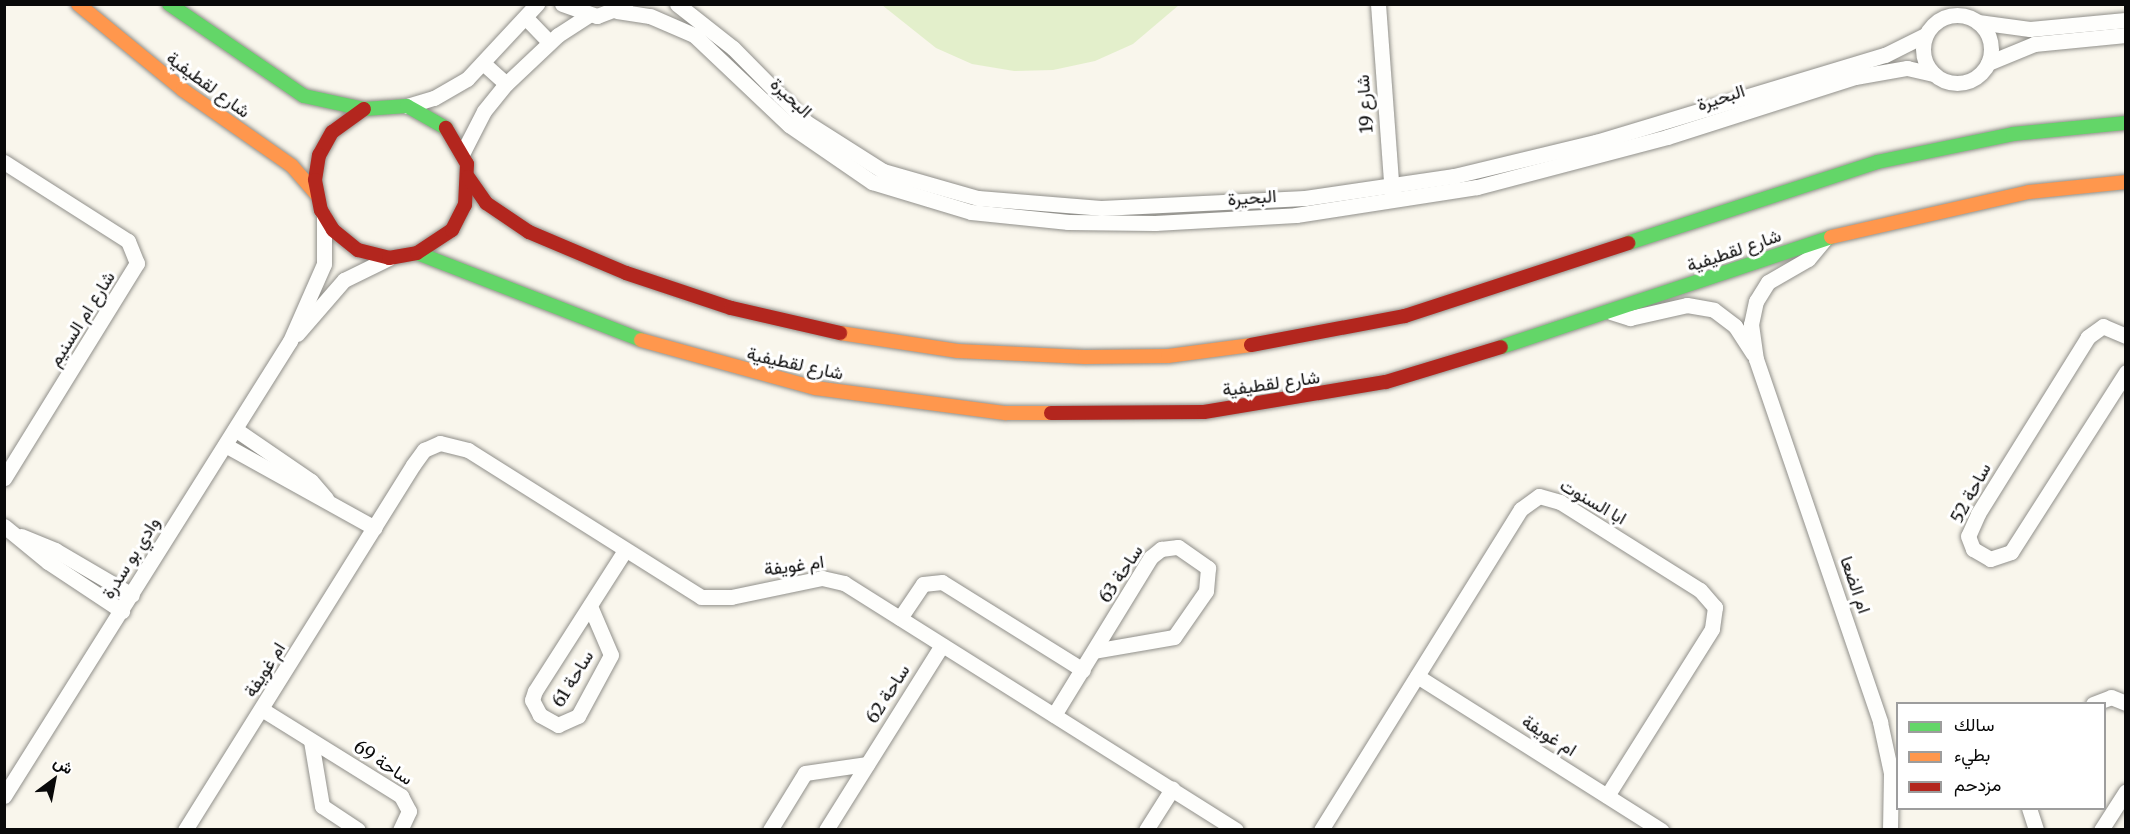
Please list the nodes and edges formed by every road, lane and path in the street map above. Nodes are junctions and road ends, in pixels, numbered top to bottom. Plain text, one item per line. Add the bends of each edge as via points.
1 (78, 4) edge
2 (169, 4) edge
3 (537, 4) edge
4 (562, 4) edge
5 (677, 4) edge
6 (1378, 4) edge
7 (1938, 4) edge
8 (621, 8) edge
9 (1969, 14) edge
10 (587, 16) junction
11 (527, 19) junction
12 (2126, 20) edge
13 (1929, 29) junction
14 (2126, 34) edge
15 (549, 42) junction
16 (483, 63) junction
17 (1988, 63) junction
18 (1934, 74) junction
19 (1838, 75) junction
20 (506, 84) junction
21 (407, 106) junction
22 (1701, 108) junction
23 (364, 109) junction
24 (797, 123) junction
25 (1707, 123) junction
26 (2126, 123) edge
27 (463, 152) junction
28 (1553, 161) junction
29 (4, 162) edge
30 (468, 177) junction
31 (2126, 182) edge
32 (316, 194) junction
33 (1392, 194) junction
34 (324, 217) junction
35 (1824, 240) junction
36 (417, 253) junction
37 (389, 258) junction
38 (1611, 312) junction
39 (2126, 336) edge
40 (291, 341) junction
41 (1756, 359) junction
42 (2126, 372) edge
43 (235, 429) junction
44 (225, 445) junction
45 (4, 478) edge
46 (328, 500) junction
47 (4, 526) edge
48 (375, 528) junction
49 (21, 536) junction
50 (624, 552) junction
51 (132, 595) junction
52 (590, 606) junction
53 (122, 611) junction
54 (900, 618) junction
55 (942, 645) junction
56 (1094, 651) junction
57 (1083, 670) junction
58 (1416, 676) junction
59 (2098, 702) edge
60 (2126, 703) edge
61 (263, 710) junction
62 (1054, 715) junction
63 (311, 741) junction
64 (867, 764) junction
65 (1172, 789) junction
66 (2126, 791) edge
67 (4, 796) edge
68 (1607, 796) junction
69 (2030, 810) edge
70 (2119, 816) edge
71 (185, 830) edge
72 (358, 830) edge
73 (400, 830) edge
74 (770, 830) edge
75 (826, 830) edge
76 (1146, 830) edge
77 (1236, 830) edge
78 (1321, 830) edge
79 (1661, 830) edge
80 (1890, 830) edge
81 (2036, 830) edge
82 (2102, 830) edge

1 - 32 street, شارع لقطيفية via 155,69 292,166
2 - 23 street via 282,85 328,104
3 - 11 street
4 - 10 street
5 - 24 street, البحيرة via 733,48
6 - 33 street, شارع 19
7 - 13 street
8 - 10 street, البحيرة
8 - 24 street, البحيرة via 694,35
9 - 12 street via 2030,29
9 - 13 street via 1953,15
9 - 17 street via 1990,41
10 - 15 street
11 - 15 street
11 - 16 street
13 - 18 street via 1923,56
13 - 19 street, البحيرة via 1894,51
14 - 17 street via 2034,44
15 - 20 street
16 - 20 street
16 - 21 street via 455,89
17 - 18 street via 1964,82
18 - 19 street, البحيرة via 1907,68
19 - 22 street, البحيرة
19 - 25 street, البحيرة
20 - 27 street via 484,111
21 - 23 street
21 - 27 street via 435,118
22 - 25 street
22 - 28 street, البحيرة
23 - 32 street via 341,123 325,143 316,167
24 - 33 street, البحيرة via 883,171 1010,210 1144,215 1305,198
25 - 28 street, البحيرة
26 - 30 street via 2013,134 1877,162 1405,316 1305,338 1168,356 958,351 851,336 731,308 626,273 529,232 486,203
27 - 30 street
28 - 33 street, البحيرة
29 - 45 street, شارع ام السنيم via 128,241 137,263
30 - 36 street via 465,205 452,230
31 - 35 street, شارع لقطيفية via 1979,200
32 - 34 street
34 - 37 street via 345,241
34 - 40 street, وادي بو سدرة via 324,264
35 - 38 street, شارع لقطيفية
35 - 41 street, ام الضعا via 1808,259 1775,275 1758,296 1751,324
36 - 37 street
36 - 38 street, شارع لقطيفية via 616,332 754,374 871,398 1006,413 1204,412 1300,399 1446,366
37 - 40 street, وادي بو سدرة via 344,280
38 - 41 street, ام الضعا via 1630,318 1687,305 1714,310 1735,326
39 - 42 street, ساحة 52 via 2103,326 2088,337 1978,514 1968,536 1973,549 1990,559 2011,552
40 - 43 street, وادي بو سدرة
41 - 80 street, ام الضعا via 1880,722 1891,773
43 - 44 street, وادي بو سدرة
43 - 46 street via 311,481
44 - 46 street via 302,492
44 - 51 street, وادي بو سدرة
46 - 48 street
47 - 49 street
48 - 50 street, ام غويفة via 424,450 448,444 468,450
48 - 61 street, ام غويفة
49 - 51 street via 55,550
49 - 53 street via 48,562
50 - 52 street, ساحة 61
50 - 54 street, ام غويفة via 701,597 716,599 832,579
51 - 53 street, وادي بو سدرة
52 - 52 street, ساحة 61 via 610,648 608,665 578,716 569,723 550,722 535,710 532,700
53 - 67 street, وادي بو سدرة
54 - 55 street, ام غويفة
54 - 57 street via 923,585 942,582
55 - 62 street, ام غويفة
55 - 64 street, ساحة 62
56 - 56 street, ساحة 63 via 1174,637 1206,591 1208,568 1184,549 1161,549
56 - 57 street, ساحة 63
57 - 62 street, ساحة 63
58 - 68 street, ام غويفة
58 - 68 street, ابا السنوت via 1521,509 1539,496 1560,502 1700,590 1715,607 1714,623
58 - 78 street, ابا السنوت
59 - 60 street via 2111,697
61 - 63 street, ساحة 69
61 - 71 street, ام غويفة
62 - 65 street, ام غويفة
63 - 72 street via 318,798 329,812
63 - 73 street, ساحة 69 via 408,803 408,817
64 - 74 street via 805,773
64 - 75 street, ساحة 62
65 - 76 street
65 - 77 street, ام غويفة
66 - 70 street
68 - 79 street, ام غويفة
69 - 81 street
70 - 82 street

